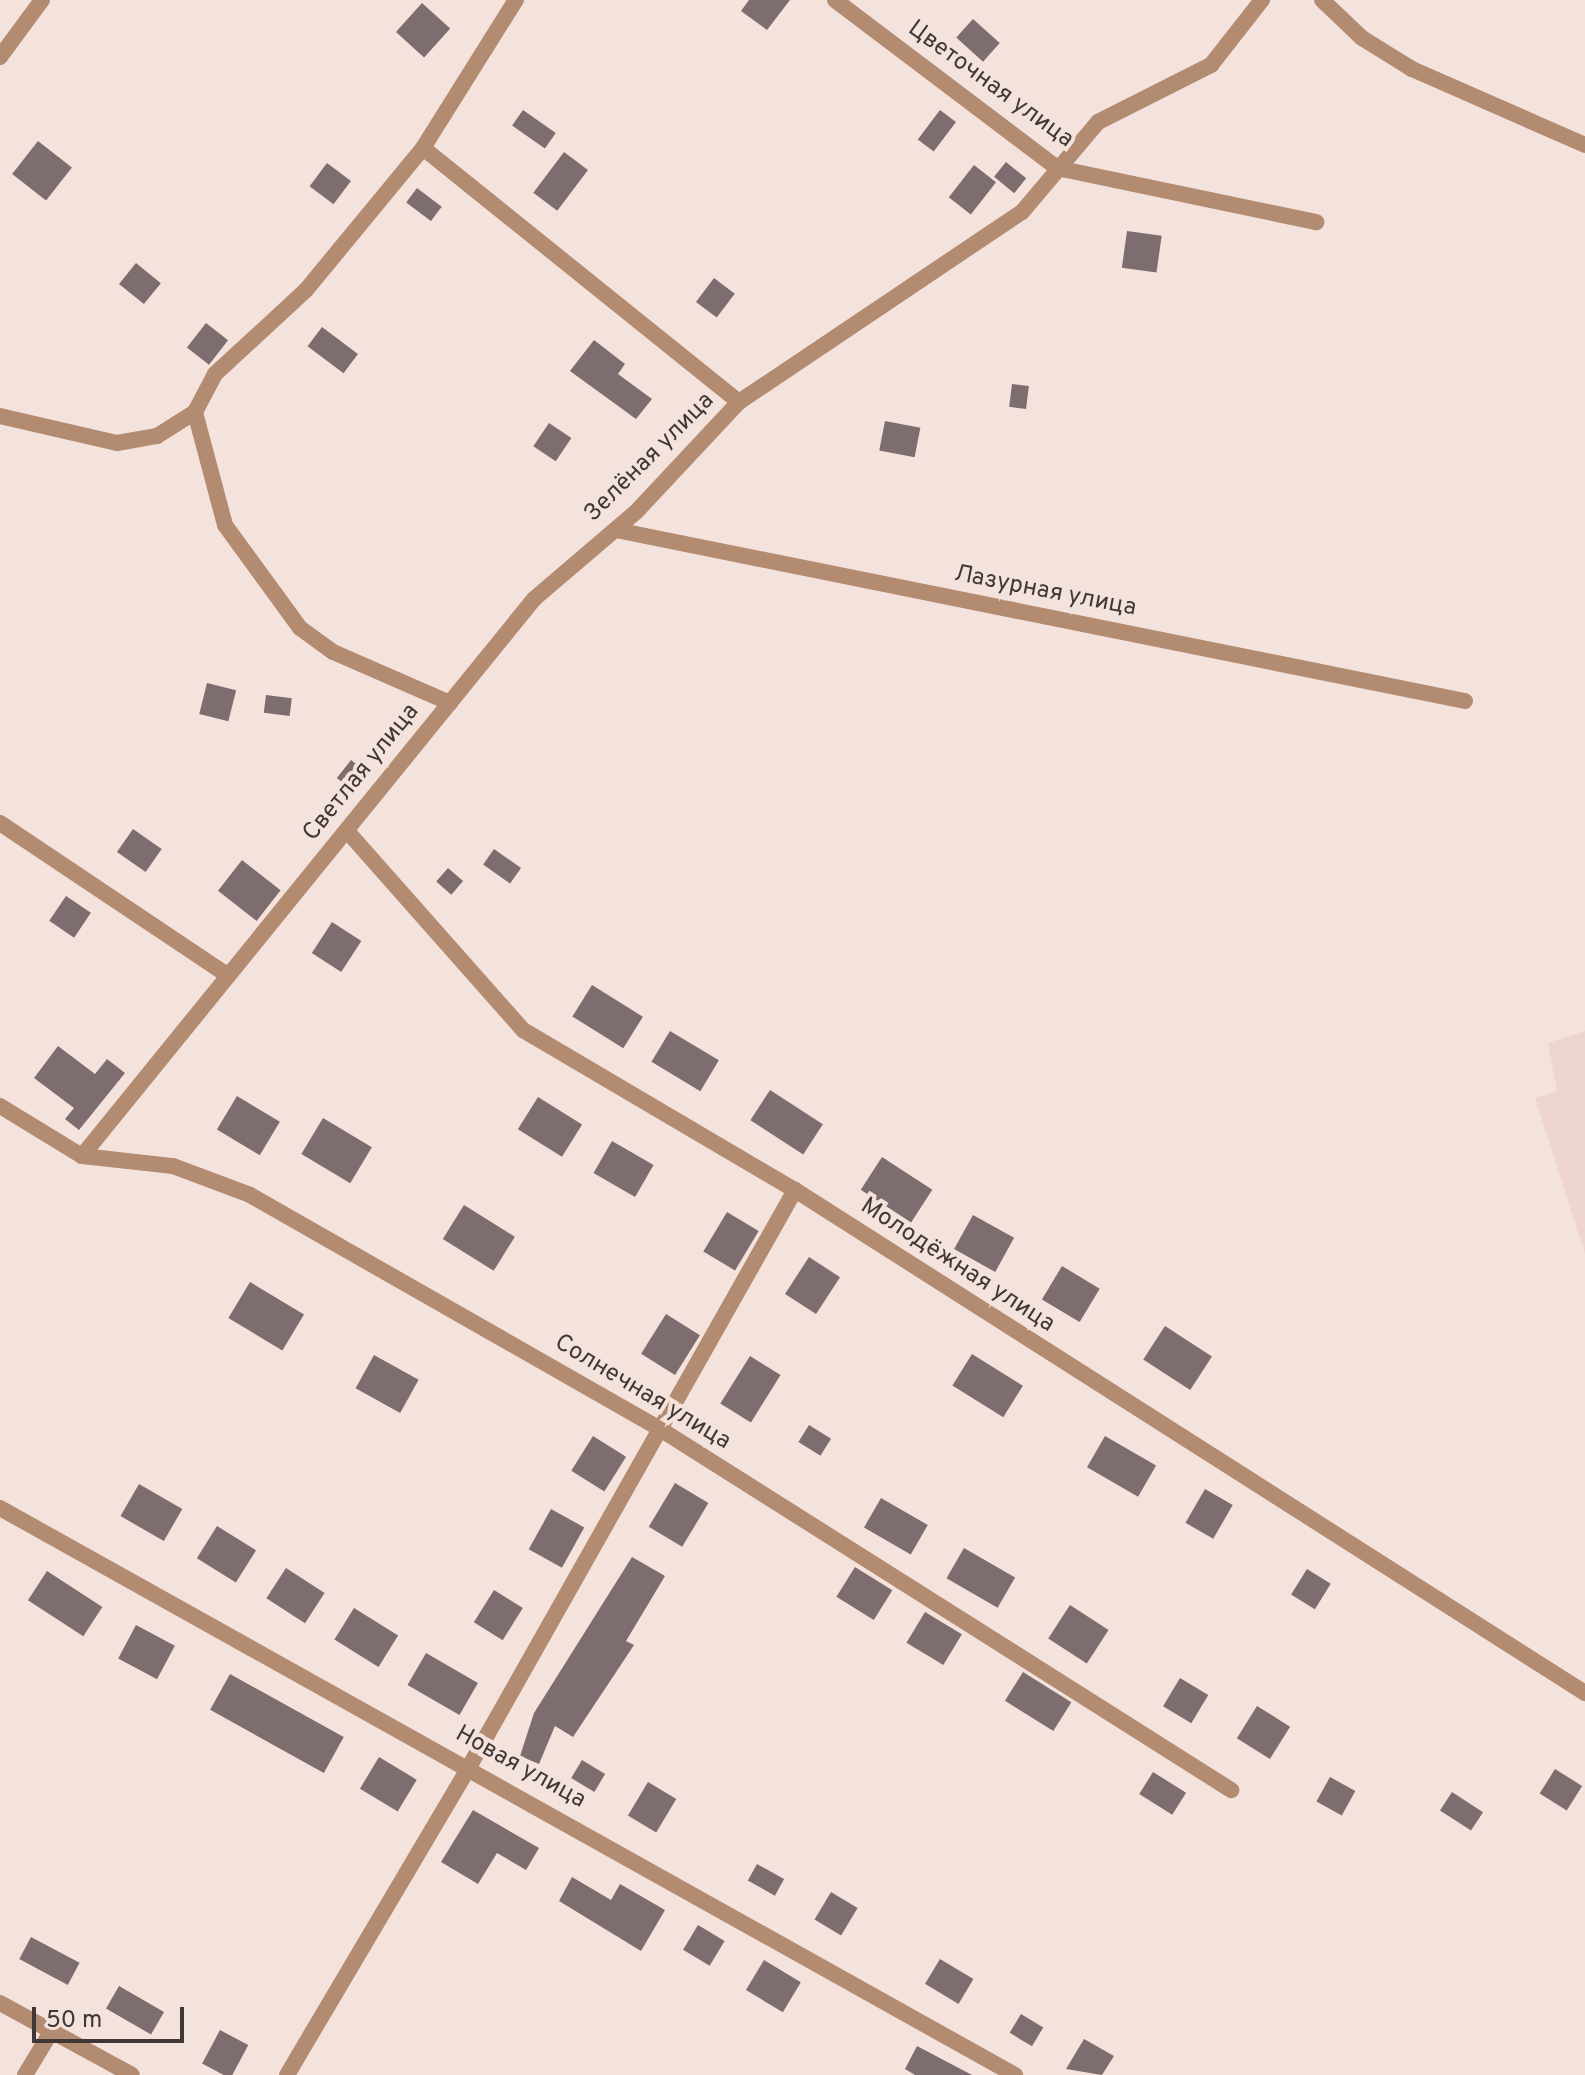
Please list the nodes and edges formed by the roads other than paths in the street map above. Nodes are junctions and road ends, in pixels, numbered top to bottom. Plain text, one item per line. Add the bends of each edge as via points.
1 (42, 0) edge
2 (516, 0) edge
3 (835, 0) edge
4 (1262, 0) edge
5 (1322, 0) edge
6 (0, 57) edge
7 (1585, 145) edge
8 (423, 148) junction
9 (1057, 168) junction
10 (1316, 222) dead end
11 (739, 402) junction
12 (195, 412) junction
13 (0, 416) edge
14 (616, 530) junction
15 (1465, 701) dead end
16 (450, 703) junction
17 (0, 823) edge
18 (347, 831) junction
19 (224, 973) junction
20 (0, 1106) edge
21 (82, 1156) junction
22 (795, 1190) junction
23 (660, 1429) junction
24 (2, 1516) edge
25 (1585, 1693) edge
26 (469, 1767) junction
27 (1231, 1790) dead end
28 (0, 2003) edge
29 (51, 2032) junction
30 (25, 2075) edge
31 (132, 2075) edge
32 (287, 2075) edge
33 (1015, 2075) edge

1 - 6 street
2 - 8 street
3 - 9 street, Цветочная улица
4 - 9 street via 1211,65 1098,122
5 - 7 street via 1362,38 1412,69
8 - 11 street, Зелёная улица
8 - 12 street via 306,290 215,374
9 - 10 street, Цветочная улица
9 - 11 street via 1022,212
11 - 14 street, Зелёная улица
12 - 13 street via 157,436 117,443
12 - 16 street, Светлая улица via 225,525 300,628 333,652
14 - 15 street, Лазурная улица
14 - 16 street, Зелёная улица via 534,599
16 - 18 street, Светлая улица
17 - 19 street
18 - 19 street, Светлая улица
18 - 22 street, Молодёжная улица via 523,1030
19 - 21 street, Светлая улица
20 - 21 street, Солнечная улица
21 - 23 street, Солнечная улица via 216,1178
22 - 23 street
22 - 25 street, Молодёжная улица
23 - 26 street
23 - 27 street, Солнечная улица
24 - 26 street, Новая улица
26 - 32 street
26 - 33 street, Новая улица
28 - 29 street
29 - 30 street
29 - 31 street

